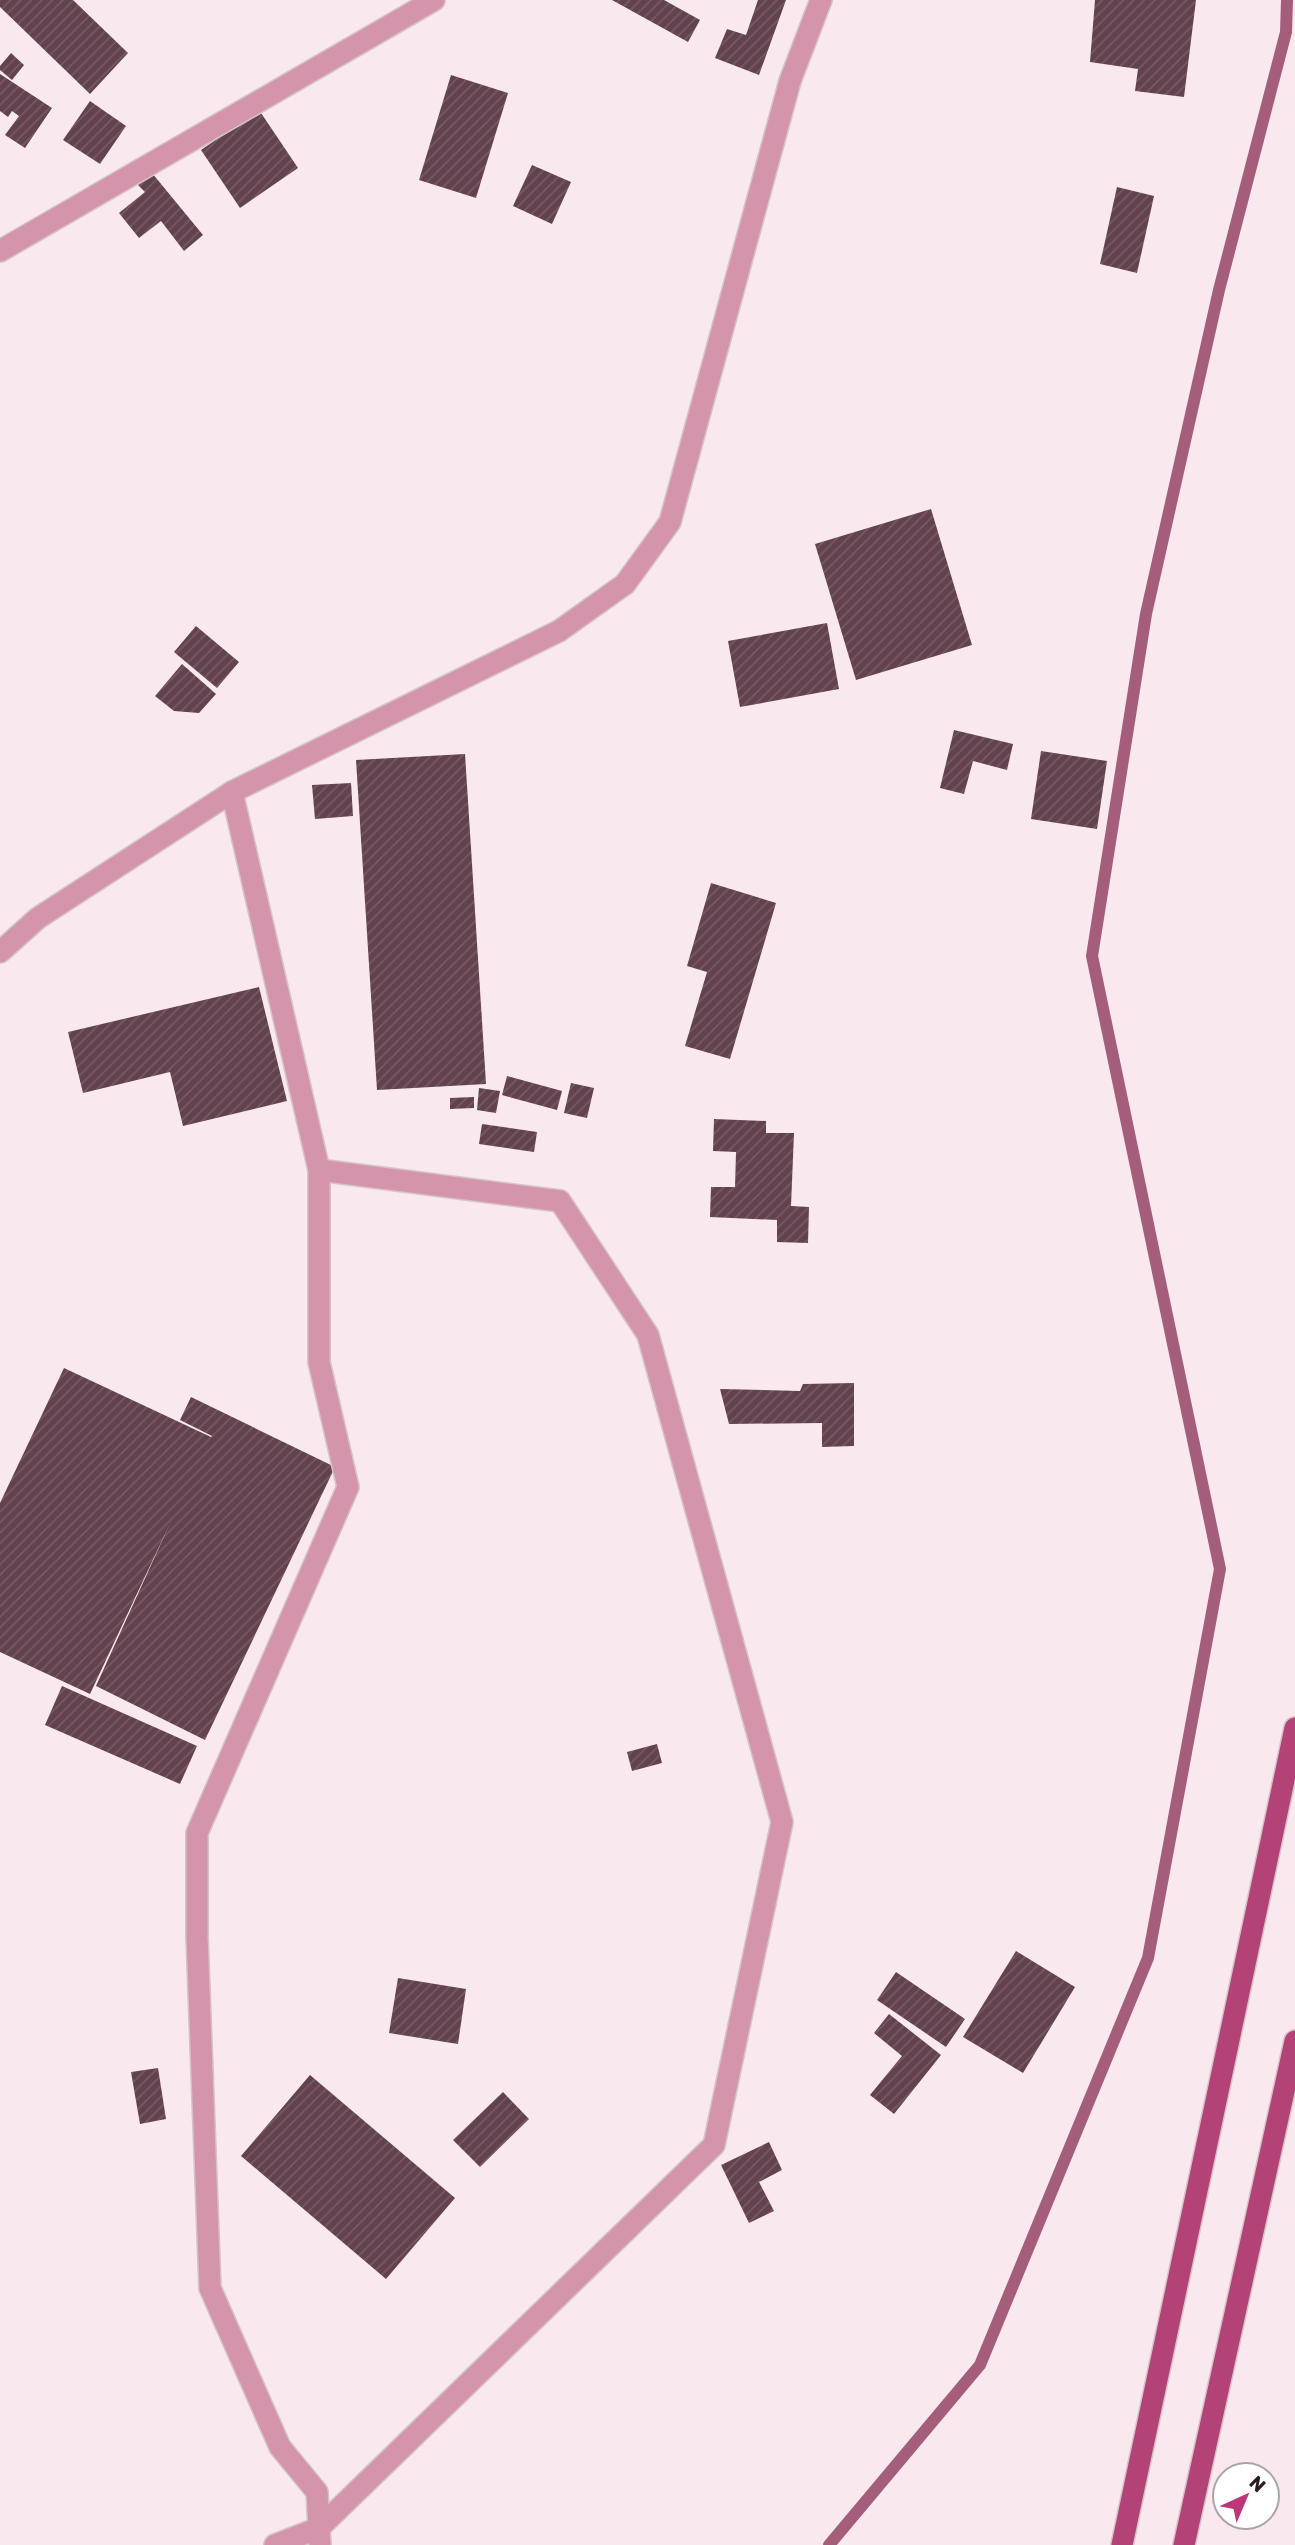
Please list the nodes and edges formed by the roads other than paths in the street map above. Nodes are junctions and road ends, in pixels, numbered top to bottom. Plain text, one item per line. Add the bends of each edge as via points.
1 (434, 0) edge
2 (821, 0) edge
3 (0, 251) edge
4 (232, 792) junction
5 (0, 952) edge
6 (319, 1170) junction
7 (1295, 1728) edge
8 (1295, 2041) edge
9 (320, 2536) edge
10 (275, 2545) edge
11 (1122, 2545) edge
12 (1184, 2545) edge

1 - 3 street
2 - 4 street via 790,81 670,522 625,584 559,631
4 - 5 street via 38,918
4 - 6 street
6 - 9 street via 319,1362 348,1487 197,1833 197,1936 210,2288 280,2447 317,2492
6 - 9 street via 560,1201 648,1335 782,1822 714,2145
7 - 11 main road
8 - 12 main road
9 - 10 street

